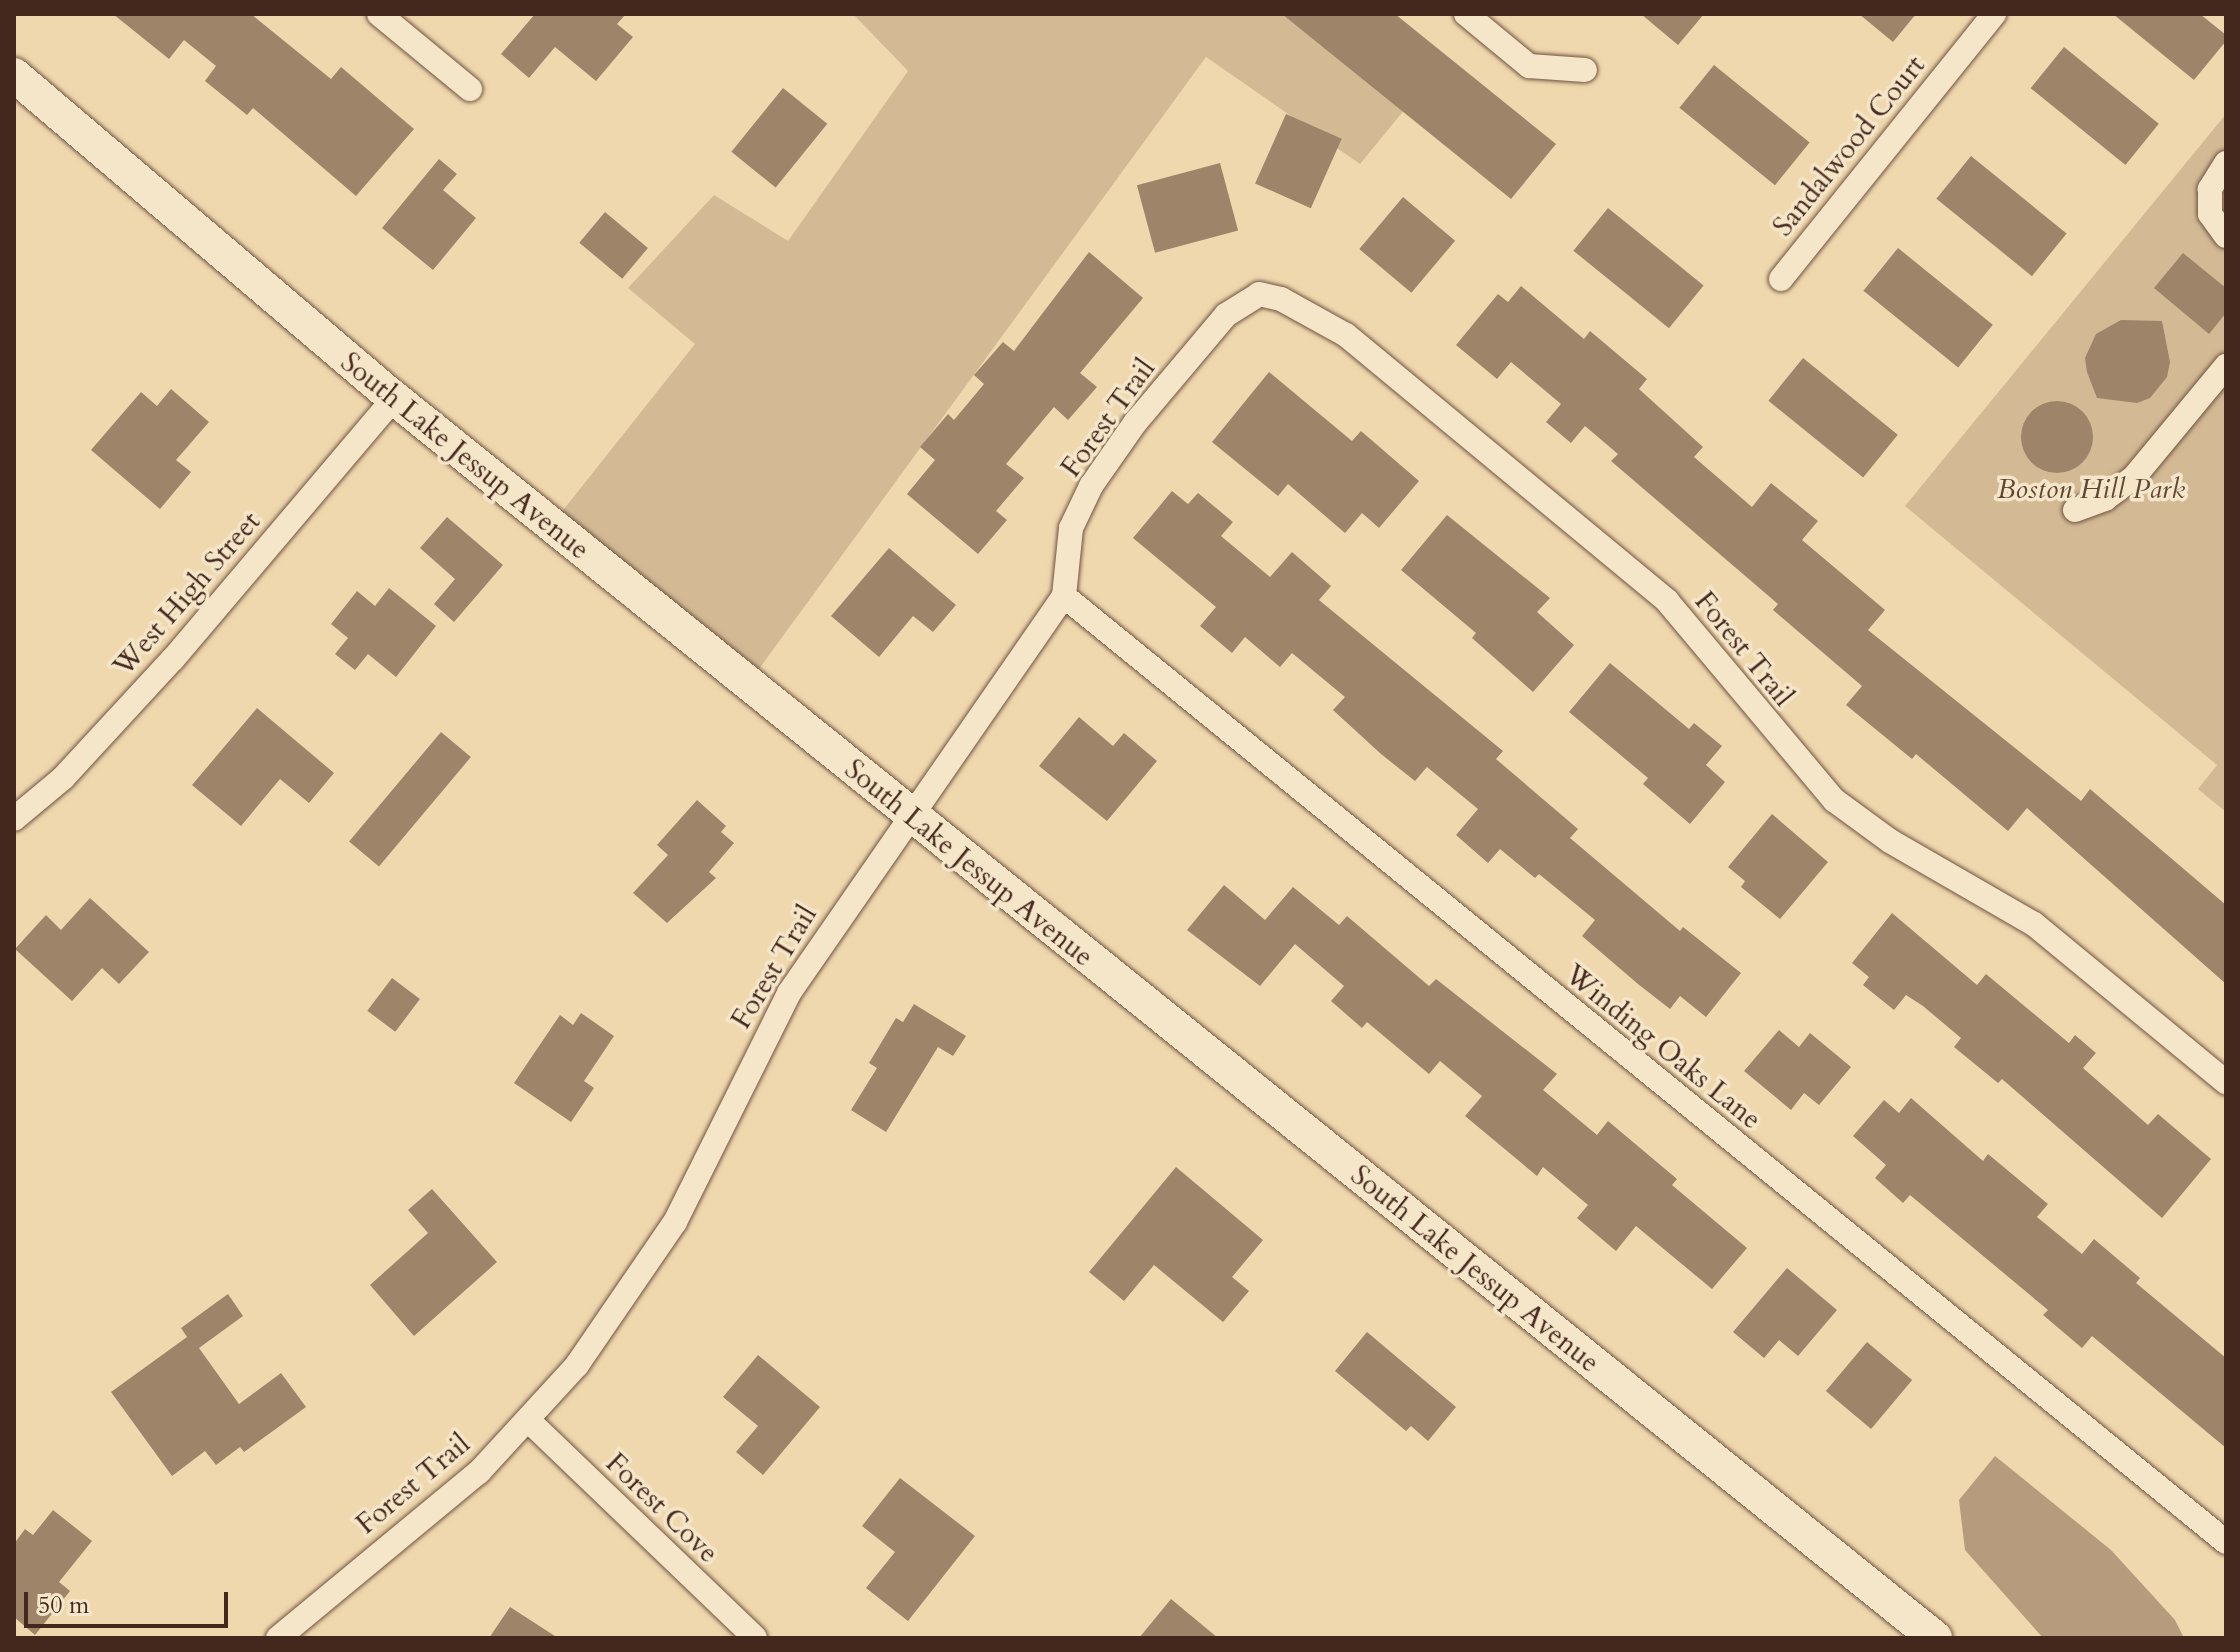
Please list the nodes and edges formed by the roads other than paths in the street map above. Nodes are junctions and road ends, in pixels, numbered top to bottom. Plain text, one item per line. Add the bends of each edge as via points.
1 (379, 14) edge
2 (1466, 14) edge
3 (1994, 14) edge
4 (1585, 70) dead end
5 (14, 75) edge
6 (470, 89) dead end
7 (2226, 163) edge
8 (2226, 236) edge
9 (1781, 279) dead end
10 (2226, 366) edge
11 (394, 398) junction
12 (2075, 510) dead end
13 (1064, 596) junction
14 (910, 816) junction
15 (14, 819) edge
16 (2226, 1082) edge
17 (529, 1421) junction
18 (2226, 1542) edge
19 (278, 1638) edge
20 (755, 1638) edge
21 (1935, 1638) edge

1 - 6 street
2 - 4 street via 1529,66
3 - 9 street, Sandalwood Court
5 - 11 street, South Lake Jessup Avenue
7 - 8 street via 2210,189 2210,214
10 - 12 street via 2135,476 2105,499
11 - 14 street, South Lake Jessup Avenue
11 - 15 street, West High Street via 173,659 63,778
13 - 14 street, Forest Trail
13 - 16 street, Forest Trail via 1071,528 1091,486 1135,423 1226,315 1259,294 1281,299 1346,335 1667,601 1727,667 1780,742 1834,800 1890,841 2034,924
13 - 18 street, Winding Oaks Lane
14 - 17 street, Forest Trail via 789,993 675,1222 577,1365
14 - 21 street, South Lake Jessup Avenue
17 - 19 street, Forest Trail via 479,1472
17 - 20 street, Forest Cove

